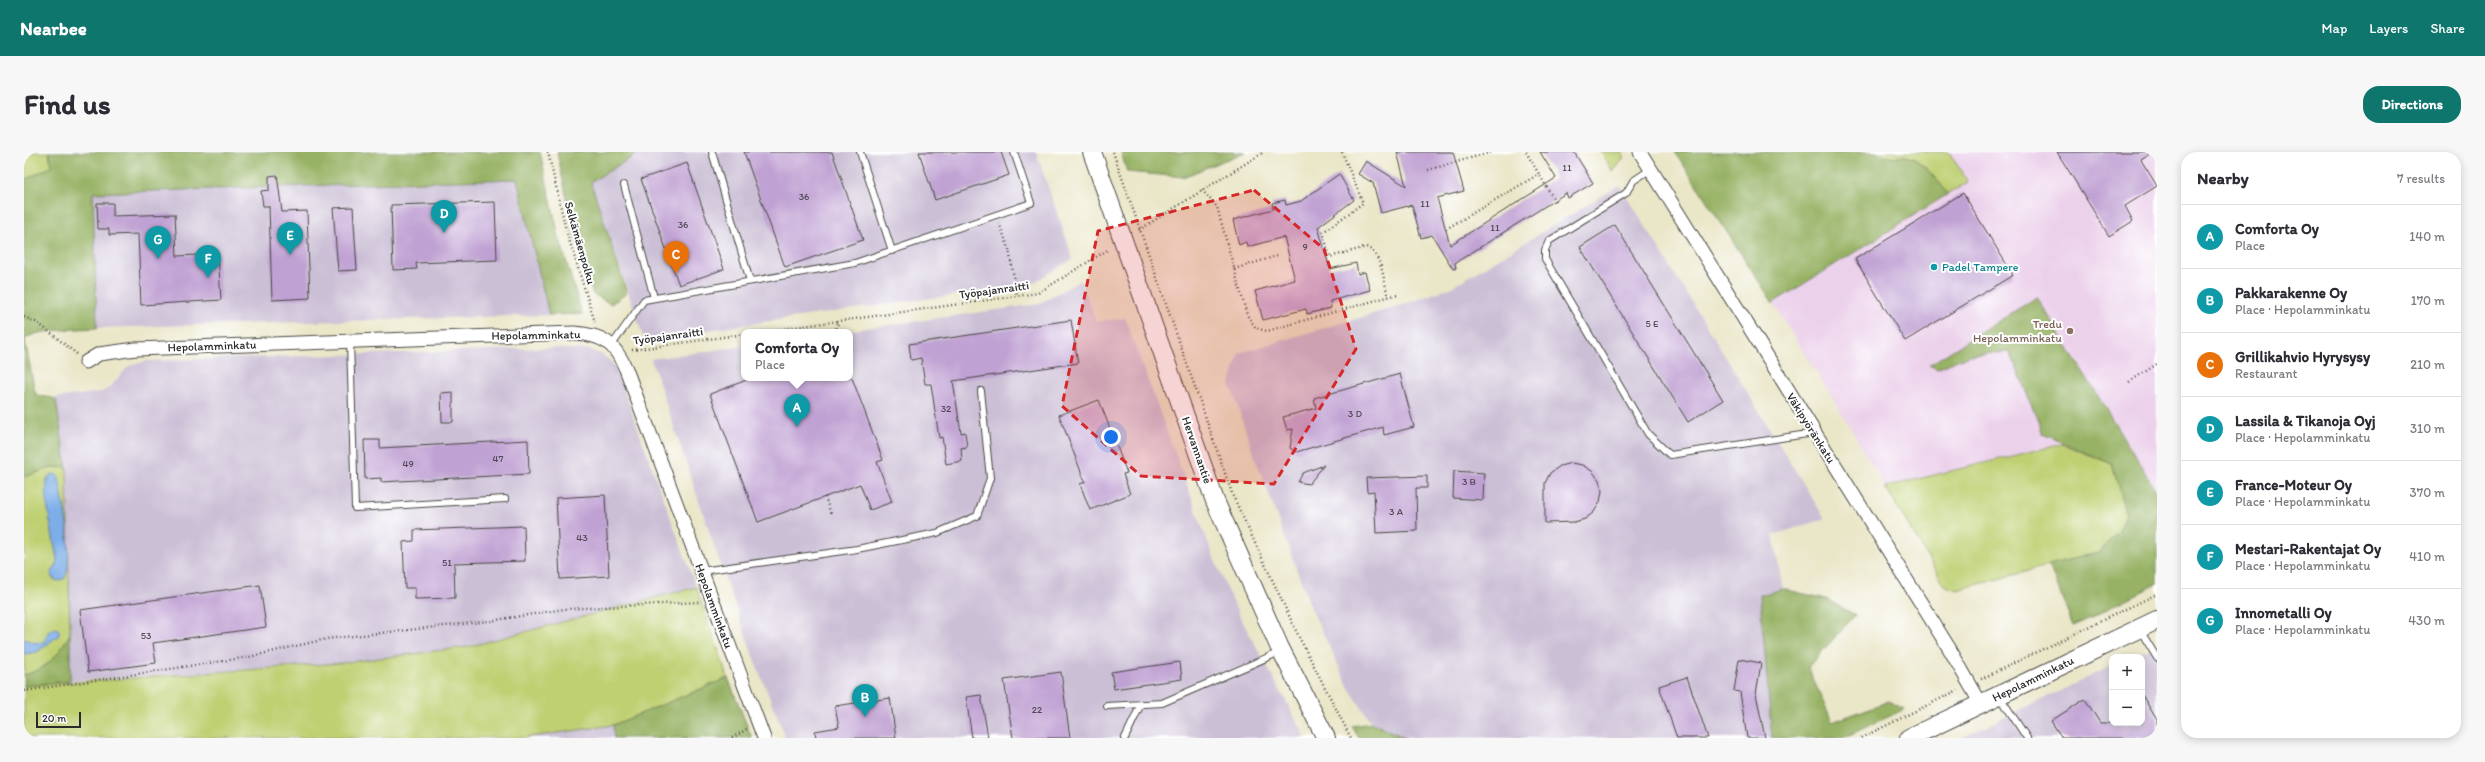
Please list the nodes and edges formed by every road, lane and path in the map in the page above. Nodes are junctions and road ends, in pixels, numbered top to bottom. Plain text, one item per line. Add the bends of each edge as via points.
1 (548, 152) edge
2 (712, 152) edge
3 (860, 152) edge
4 (1014, 152) edge
5 (1092, 152) edge
6 (1113, 152) edge
7 (1264, 152) edge
8 (1342, 152) edge
9 (1492, 152) edge
10 (1526, 152) edge
11 (1640, 152) edge
12 (1651, 169) junction
13 (1428, 170) dead end
14 (1539, 174) junction
15 (624, 185) dead end
16 (1202, 190) junction
17 (1556, 203) dead end
18 (996, 215) junction
19 (1446, 229) dead end
20 (1140, 230) junction
21 (1122, 240) junction
22 (892, 251) junction
23 (1277, 256) dead end
24 (1234, 269) junction
25 (750, 281) junction
26 (1398, 294) dead end
27 (1017, 296) junction
28 (1388, 297) junction
29 (654, 298) junction
30 (24, 317) edge
31 (839, 321) junction
32 (782, 329) edge
33 (835, 329) edge
34 (741, 334) edge
35 (601, 337) junction
36 (350, 341) junction
37 (615, 349) junction
38 (86, 362) joint
39 (2157, 364) edge
40 (2129, 382) dead end
41 (981, 390) dead end
42 (1814, 433) junction
43 (825, 497) dead end
44 (505, 499) dead end
45 (830, 514) dead end
46 (701, 571) junction
47 (2157, 594) edge
48 (712, 601) junction
49 (2157, 620) edge
50 (2139, 628) junction
51 (1282, 652) junction
52 (2157, 658) edge
53 (1971, 684) junction
54 (24, 691) edge
55 (2000, 695) junction
56 (1141, 704) junction
57 (1981, 704) junction
58 (1107, 706) dead end
59 (764, 738) edge
60 (1125, 738) edge
61 (1326, 738) edge
62 (1351, 738) edge
63 (1860, 738) edge
64 (1909, 738) edge
65 (2027, 738) edge

1 - 35 path, Selkämäenpolku via 566,230
2 - 25 lane
3 - 22 lane
4 - 18 lane via 1031,203
5 - 21 main road, Hervannantie
6 - 20 path
7 - 16 path, Työpajanraitti
8 - 28 path via 1363,203 1323,232 1330,257 1366,247 1372,249
9 - 13 path
10 - 14 path
11 - 12 street, Väkipyöränkatu
12 - 42 street, Väkipyöränkatu
12 - 42 lane via 1633,181 1626,193 1549,241 1544,250 1545,259 1648,434 1670,455
14 - 17 path
14 - 19 path
15 - 29 lane
16 - 20 path, Työpajanraitti
16 - 24 path via 1217,207
18 - 22 lane
18 - 27 path via 1009,249
20 - 21 path, Työpajanraitti
20 - 62 path via 1233,496 1298,637
21 - 27 path, Työpajanraitti via 1038,293
21 - 51 main road, Hervannantie via 1215,502
22 - 25 lane via 854,263
23 - 24 path
24 - 28 path via 1247,315 1256,328 1267,331
25 - 29 lane
26 - 28 path
27 - 31 path, Työpajanraitti
29 - 37 lane via 644,300
30 - 38 path via 38,323
31 - 32 path, Työpajanraitti
31 - 33 path
34 - 37 path, Työpajanraitti
35 - 36 street, Hepolamminkatu via 574,333
35 - 37 street, Hepolamminkatu
36 - 38 street, Hepolamminkatu via 112,351 99,354
36 - 44 lane via 355,508
37 - 46 street, Hepolamminkatu
39 - 40 path
41 - 46 lane via 990,478 977,516 937,533 857,549
42 - 53 street, Väkipyöränkatu
43 - 45 path
46 - 48 street, Hepolamminkatu
47 - 53 path
48 - 54 path via 564,608 490,621 326,639 248,657
48 - 59 street, Hepolamminkatu
49 - 50 main road, Hepolamminkatu
50 - 52 lane
50 - 55 main road, Hepolamminkatu
51 - 56 lane via 1162,703
51 - 61 main road, Hervannantie
53 - 57 street, Väkipyöränkatu
53 - 63 path
55 - 57 main road, Hepolamminkatu
55 - 65 lane
56 - 58 lane
56 - 60 lane
57 - 64 main road, Hepolamminkatu

